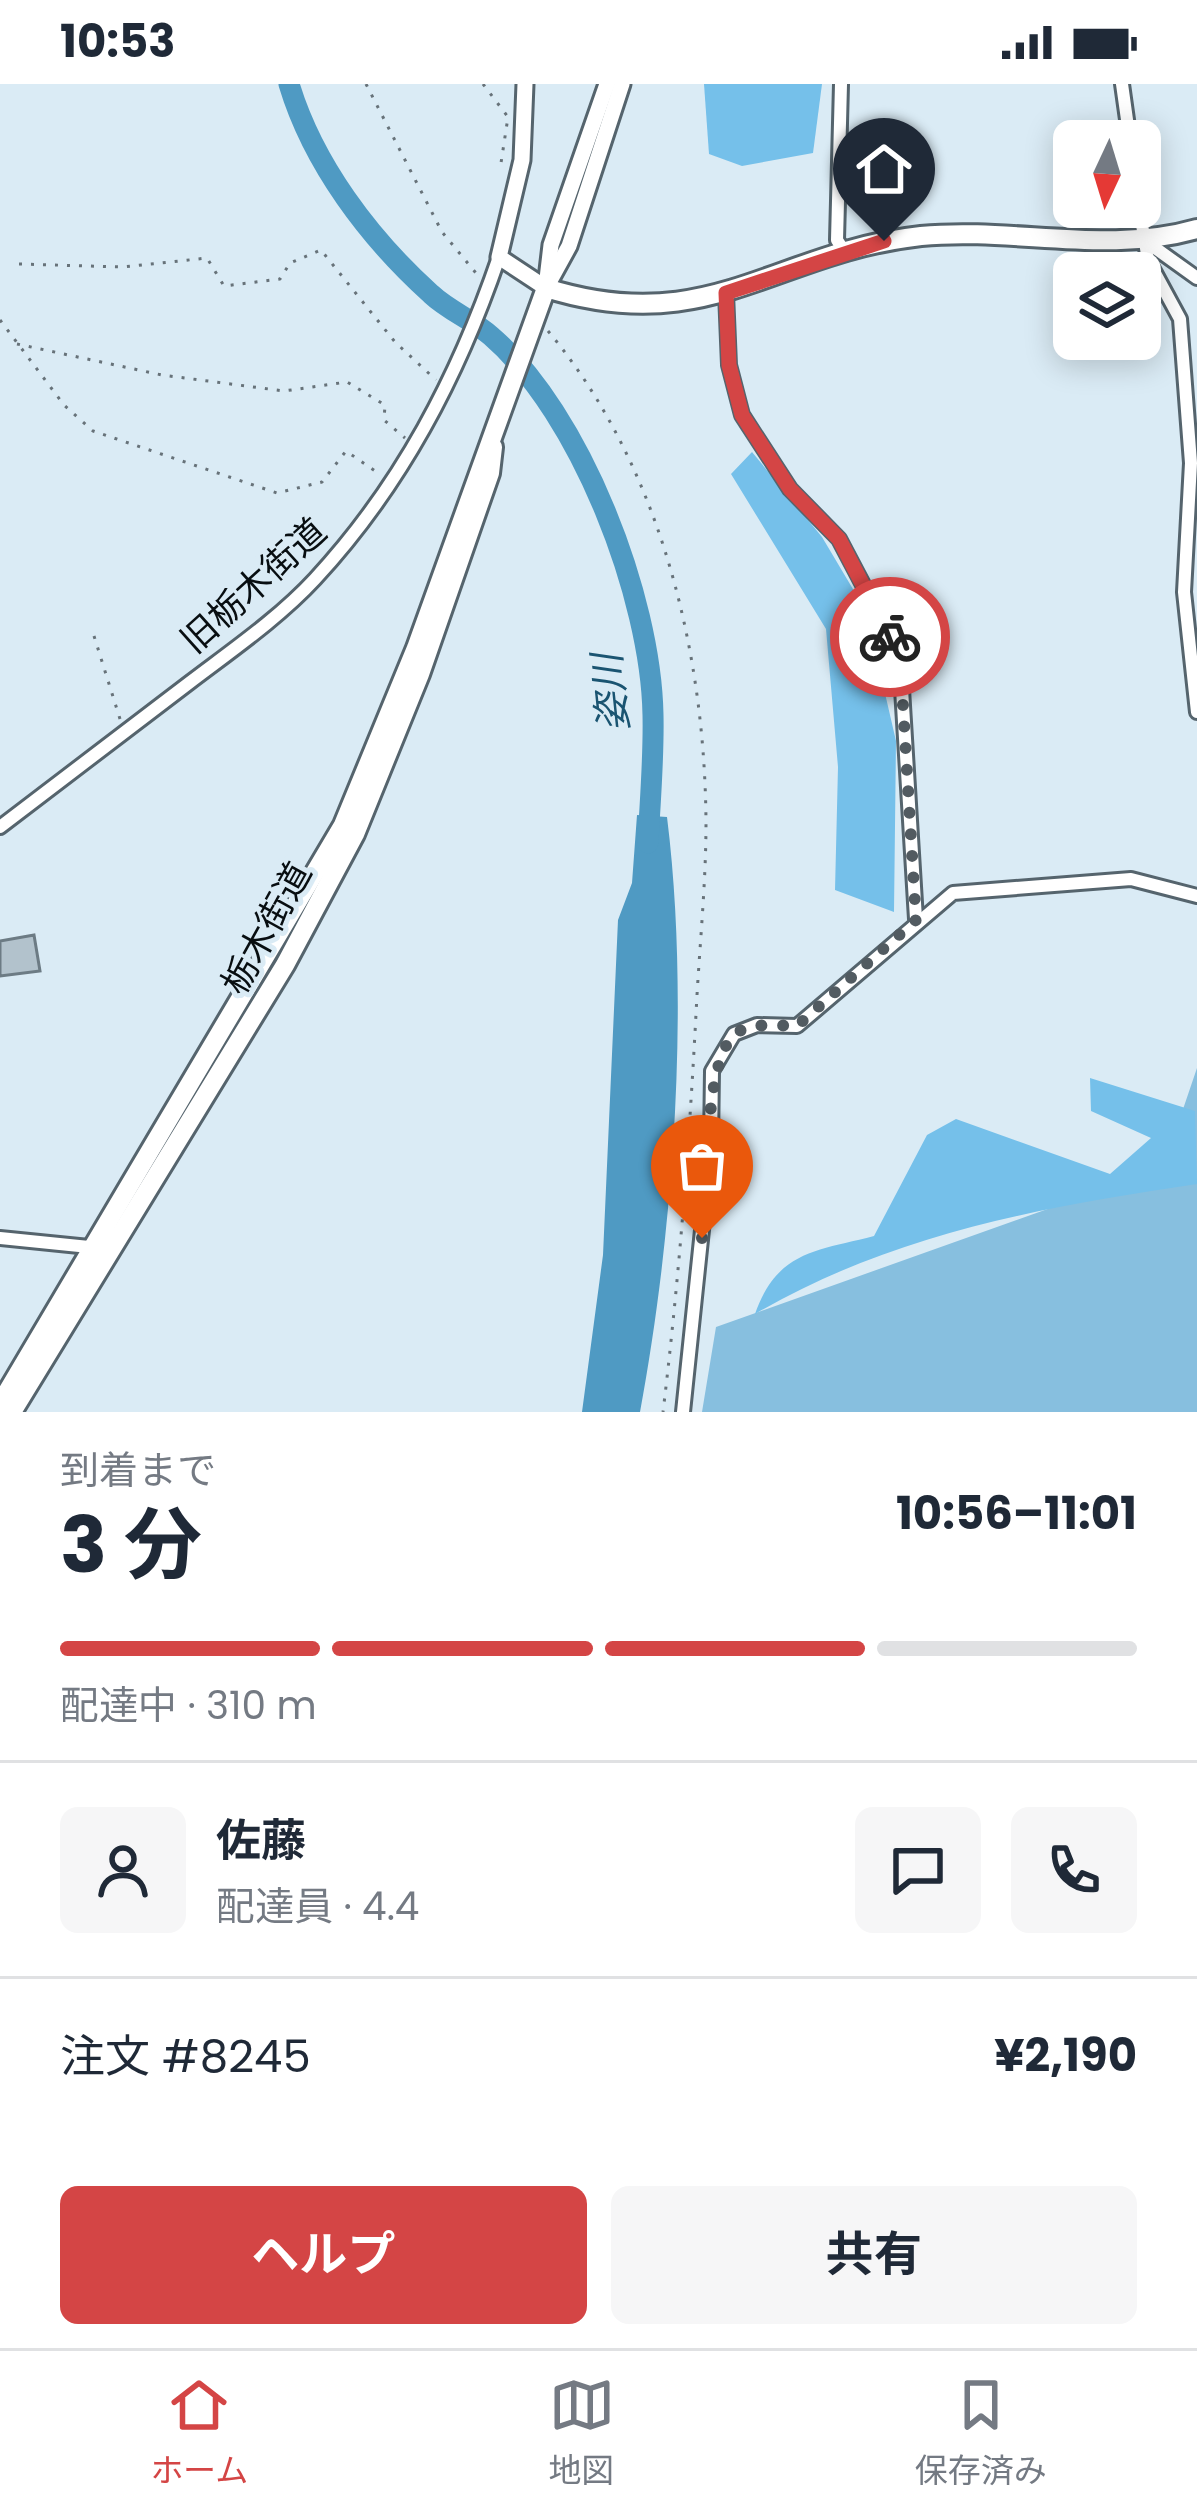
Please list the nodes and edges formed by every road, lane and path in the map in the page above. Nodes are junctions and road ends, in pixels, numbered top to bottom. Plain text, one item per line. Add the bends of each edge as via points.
1 (366, 84) edge
2 (483, 84) edge
3 (525, 84) edge
4 (607, 84) edge
5 (622, 84) edge
6 (841, 84) edge
7 (1122, 84) edge
8 (1127, 120) edge
9 (519, 173) junction
10 (1142, 228) edge
11 (1197, 229) edge
12 (1143, 239) junction
13 (844, 251) junction
14 (499, 257) junction
15 (19, 263) dead end
16 (1197, 278) edge
17 (546, 288) junction
18 (487, 292) junction
19 (726, 293) junction
20 (0, 320) edge
21 (533, 322) junction
22 (17, 344) junction
23 (446, 389) junction
24 (418, 442) junction
25 (393, 482) junction
26 (1191, 592) edge
27 (94, 635) dead end
28 (1197, 712) edge
29 (124, 733) junction
30 (0, 827) edge
31 (1197, 896) edge
32 (916, 920) junction
33 (0, 1238) edge
34 (103, 1249) junction
35 (10, 1391) edge
36 (12, 1412) edge
37 (663, 1412) edge
38 (683, 1412) edge

1 - 18 path via 442,232
2 - 9 path via 508,117 501,163
3 - 9 main road
4 - 17 main road via 551,245
5 - 17 main road via 569,246
6 - 13 street via 837,240
7 - 8 street
9 - 14 main road
10 - 12 street
11 - 12 highway
12 - 13 highway via 928,236
12 - 16 street
12 - 26 street via 1180,320
13 - 19 highway
14 - 17 main road
14 - 18 street, 旧栃木街道
15 - 23 path via 123,267 207,258 224,286 280,279 290,262 320,250 395,342
17 - 19 highway via 642,306
17 - 21 highway, 栃木街道
18 - 23 street, 旧栃木街道
19 - 32 street via 729,365 742,415 790,489 839,539 890,635 902,689
20 - 22 path
21 - 34 highway, 栃木街道 via 494,436 490,473 355,834 274,984
21 - 37 path via 574,363 646,495 694,678 706,822 687,1199
22 - 24 path via 284,392 347,382 385,405 384,420 400,437
22 - 25 path via 93,431 278,493 322,482 346,451
23 - 24 street, 旧栃木街道
24 - 25 street, 旧栃木街道
25 - 29 street, 旧栃木街道 via 311,584
26 - 28 street
27 - 29 path
29 - 30 street, 旧栃木街道
31 - 32 street via 1131,879 969,888
32 - 38 street via 797,1026 757,1025 734,1034 712,1071
33 - 34 street
34 - 35 highway, 栃木街道
35 - 36 highway, 栃木街道

